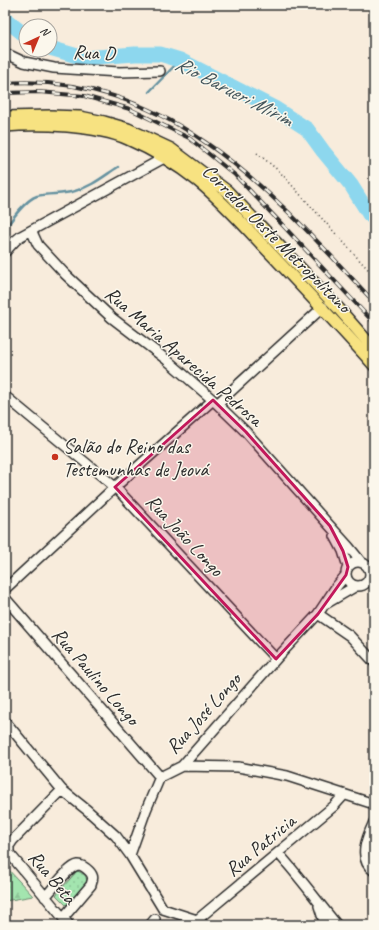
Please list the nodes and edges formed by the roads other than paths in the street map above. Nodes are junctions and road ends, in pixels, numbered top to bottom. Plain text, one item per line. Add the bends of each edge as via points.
1 (5, 53) edge
2 (160, 71) dead end
3 (5, 117) edge
4 (5, 126) edge
5 (164, 158) junction
6 (223, 188) junction
7 (32, 232) junction
8 (5, 252) edge
9 (322, 307) junction
10 (374, 349) edge
11 (374, 365) edge
12 (5, 396) edge
13 (215, 402) junction
14 (115, 487) junction
15 (330, 526) junction
16 (367, 565) edge
17 (347, 571) junction
18 (370, 581) edge
19 (356, 586) junction
20 (5, 589) edge
21 (5, 598) edge
22 (324, 605) junction
23 (318, 614) junction
24 (276, 659) junction
25 (374, 662) edge
26 (5, 720) edge
27 (182, 766) junction
28 (160, 777) junction
29 (62, 790) junction
30 (344, 795) junction
31 (374, 804) edge
32 (374, 822) edge
33 (278, 853) junction
34 (130, 855) junction
35 (374, 871) edge
36 (45, 897) junction
37 (318, 903) junction
38 (66, 921) edge
39 (201, 923) edge
40 (325, 925) edge
41 (337, 925) edge

1 - 2 street, Rua D via 24,62 54,68 119,72
3 - 6 main road via 80,117 128,129 171,149
4 - 5 main road, Corredor Oeste Metropolitano via 85,128 127,139
5 - 6 main road via 173,157
5 - 7 street
5 - 9 main road, Corredor Oeste Metropolitano via 198,181
6 - 10 main road
7 - 8 street via 15,241
7 - 13 street, Rua Maria Aparecida Pedrosa via 38,244 65,274 112,318 167,360
9 - 11 main road, Corredor Oeste Metropolitano
9 - 13 street
12 - 14 street, Rua João Longo
13 - 14 street
13 - 15 street, Rua Maria Aparecida Pedrosa via 246,432
14 - 20 street
14 - 24 street, Rua João Longo
15 - 16 street, Rua Maria Aparecida Pedrosa
15 - 17 street, Rua Maria Aparecida Pedrosa via 343,551
16 - 17 street via 354,563
16 - 18 street, Rua José Longo
17 - 19 street via 349,582
17 - 22 street, Rua José Longo
18 - 19 street, Rua José Longo
19 - 22 street, Rua José Longo
21 - 28 street, Rua Paulino Longo
22 - 23 street, Rua José Longo
23 - 24 street, Rua José Longo
23 - 25 street via 350,636
24 - 27 street, Rua José Longo
26 - 29 street
27 - 28 street, Rua José Longo
27 - 30 street via 238,767 287,776
28 - 34 street, Rua José Longo
29 - 34 street via 116,836
29 - 36 street, Rua Beta via 9,846 9,853
30 - 31 street
30 - 33 street, Rua Patricia
32 - 35 street via 366,840 364,853 369,867
33 - 37 street via 295,871
33 - 39 street, Rua Patricia
34 - 39 street via 163,909
36 - 38 street, Rua Beta
36 - 38 street via 71,868 84,866 92,874 91,885
37 - 40 street
37 - 41 street

